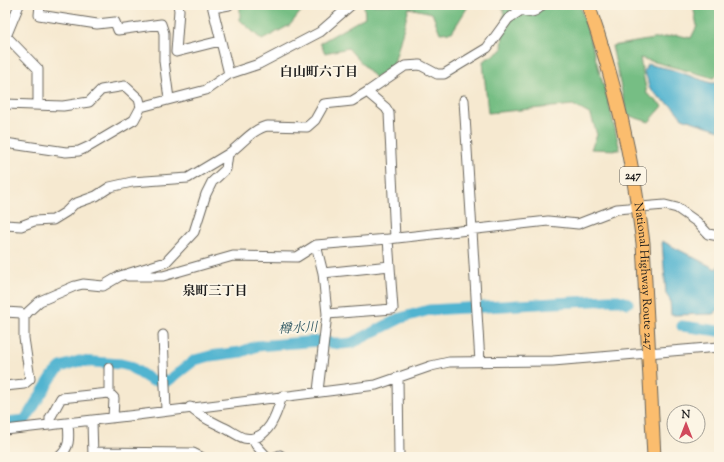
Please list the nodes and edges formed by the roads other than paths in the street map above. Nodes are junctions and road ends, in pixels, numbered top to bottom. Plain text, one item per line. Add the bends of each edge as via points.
1 (19, 5) edge
2 (40, 5) edge
3 (178, 5) edge
4 (229, 5) edge
5 (350, 5) edge
6 (512, 5) edge
7 (542, 5) edge
8 (588, 5) edge
9 (213, 7) edge
10 (520, 11) junction
11 (6, 37) edge
12 (220, 41) junction
13 (228, 74) junction
14 (367, 92) junction
15 (169, 99) junction
16 (464, 100) dead end
17 (5, 104) edge
18 (38, 105) junction
19 (141, 107) junction
20 (5, 143) edge
21 (228, 154) junction
22 (639, 208) junction
23 (5, 224) edge
24 (473, 230) junction
25 (719, 236) edge
26 (391, 239) junction
27 (316, 245) junction
28 (390, 266) junction
29 (324, 274) junction
30 (120, 276) junction
31 (5, 312) edge
32 (327, 314) junction
33 (24, 317) junction
34 (163, 335) dead end
35 (719, 347) edge
36 (649, 352) junction
37 (480, 362) junction
38 (109, 368) dead end
39 (398, 378) junction
40 (5, 386) edge
41 (318, 391) junction
42 (109, 393) junction
43 (282, 396) junction
44 (190, 407) junction
45 (166, 411) junction
46 (113, 418) junction
47 (92, 421) junction
48 (68, 423) junction
49 (50, 425) junction
50 (7, 429) edge
51 (253, 438) junction
52 (93, 455) edge
53 (138, 455) edge
54 (59, 457) edge
55 (201, 457) edge
56 (267, 457) edge
57 (275, 457) edge
58 (283, 457) edge
59 (399, 457) edge
60 (654, 457) edge

1 - 11 street
2 - 15 street via 39,15 97,24 115,22 118,30 161,24 164,33 164,61
3 - 12 street via 180,10 176,52
4 - 9 street
5 - 13 street via 326,28 259,64
6 - 10 street
7 - 10 street via 530,13
8 - 22 highway, National Highway Route 247 / 247 via 619,103
9 - 12 street
10 - 14 street via 508,19 487,48 444,74 437,74 420,65 405,66
11 - 18 street via 38,69
12 - 13 street
13 - 15 street via 206,90
14 - 21 street via 352,101 324,104 315,120 307,127 263,126
14 - 26 street via 389,113
15 - 19 street
16 - 24 street
17 - 18 street
18 - 19 street via 63,106 88,102 101,90 125,86 139,99
19 - 20 street via 134,120 79,151 57,151
21 - 23 street via 188,178 132,182 110,187 96,196 74,204 53,220 34,221 21,226
21 - 30 street via 227,166 209,187 194,232 189,239 166,262
22 - 24 street via 617,209 578,224 548,221
22 - 25 street via 673,206 691,217 708,234
22 - 36 highway, National Highway Route 247 / 247
24 - 26 street
24 - 37 street
26 - 27 street
26 - 28 street
27 - 29 street
27 - 30 street via 297,257 233,256 163,276
28 - 29 street
28 - 32 street via 393,309
29 - 32 street
30 - 33 street via 103,286 83,284 58,293 40,301
31 - 33 street via 22,313
32 - 41 street
33 - 40 street via 24,338 30,379 24,384
34 - 45 street
35 - 36 street
36 - 37 street via 552,360
36 - 60 highway, National Highway Route 247 / 247
37 - 39 street via 449,362
38 - 42 street
39 - 41 street via 376,385
39 - 59 street
41 - 43 street
42 - 46 street via 114,398
42 - 49 street via 61,398 50,418
43 - 44 street
43 - 51 street via 276,416 267,430
44 - 45 street
44 - 51 street via 197,414 244,438
45 - 46 street
46 - 47 street
47 - 48 street
47 - 52 street
48 - 49 street
48 - 54 street via 69,444 65,453
49 - 50 street
51 - 56 street
52 - 53 street
53 - 55 street via 193,453
57 - 58 street

